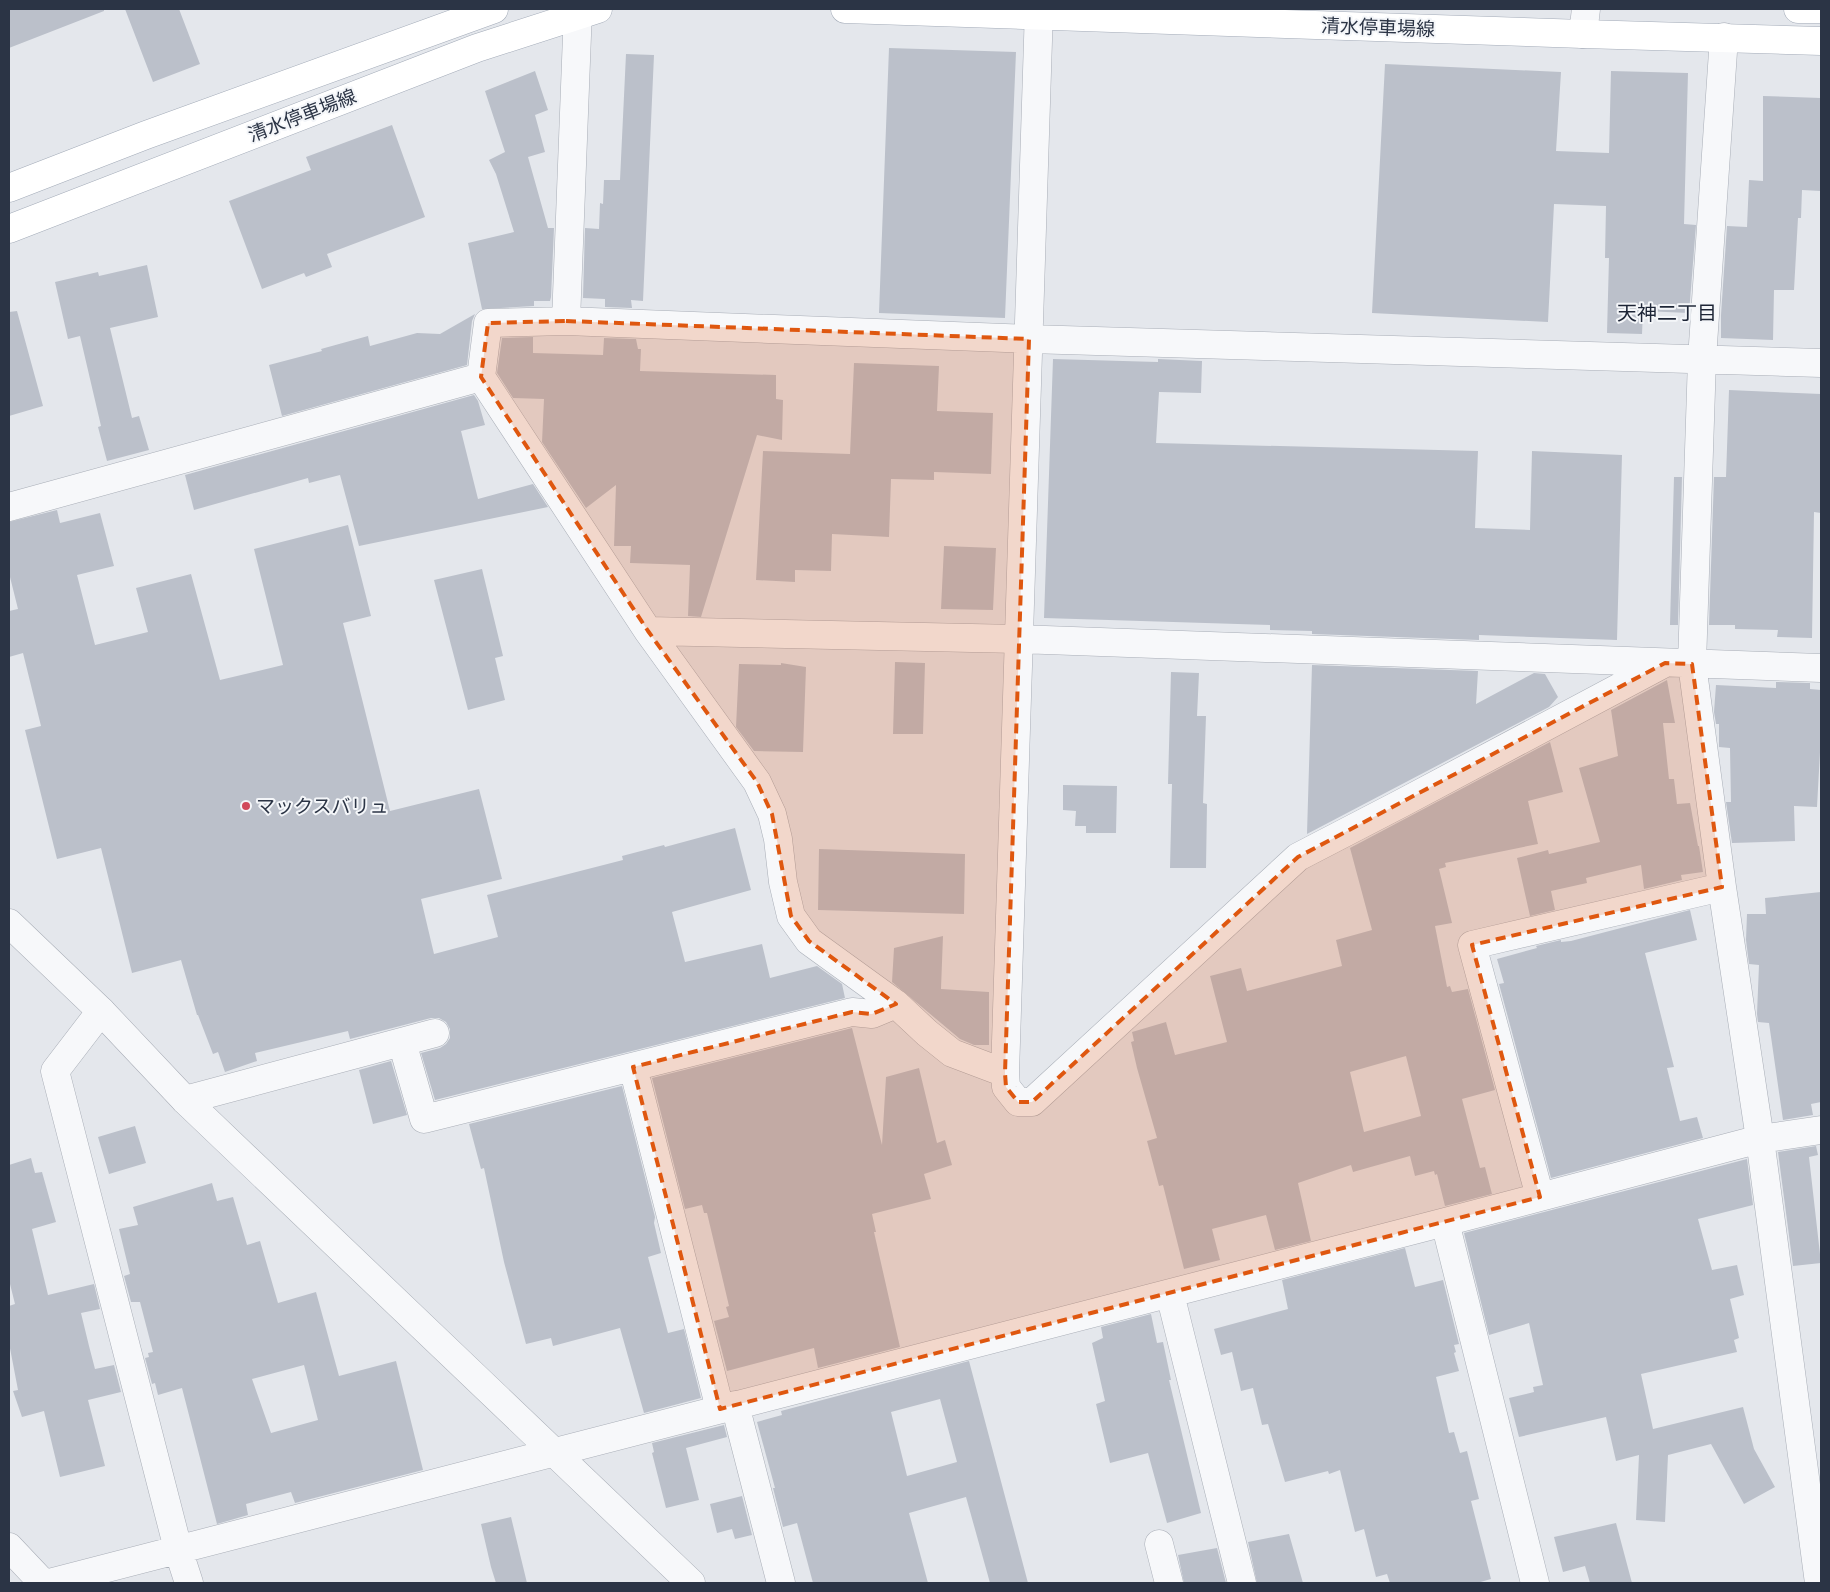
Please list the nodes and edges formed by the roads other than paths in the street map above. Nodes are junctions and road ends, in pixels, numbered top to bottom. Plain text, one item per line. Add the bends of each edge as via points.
1 (494, 9) edge
2 (845, 9) edge
3 (1798, 9) edge
4 (1821, 10) edge
5 (585, 11) edge
6 (1038, 12) edge
7 (464, 14) edge
8 (1585, 22) edge
9 (1724, 37) junction
10 (1821, 41) edge
11 (477, 48) junction
12 (9, 188) edge
13 (9, 229) edge
14 (566, 321) junction
15 (1029, 339) junction
16 (1702, 360) junction
17 (1821, 363) edge
18 (481, 377) junction
19 (9, 507) edge
20 (648, 631) junction
21 (1018, 639) junction
22 (1665, 663) junction
23 (1692, 664) junction
24 (1821, 668) edge
25 (1722, 887) junction
26 (9, 923) edge
27 (896, 1004) junction
28 (101, 1011) junction
29 (435, 1033) dead end
30 (402, 1042) junction
31 (633, 1067) junction
32 (1005, 1073) junction
33 (185, 1100) junction
34 (1821, 1130) edge
35 (1760, 1139) junction
36 (1540, 1197) junction
37 (1445, 1222) junction
38 (1170, 1294) junction
39 (728, 1407) junction
40 (554, 1452) junction
41 (1159, 1544) dead end
42 (9, 1547) edge
43 (178, 1549) junction
44 (43, 1583) edge
45 (49, 1583) edge
46 (189, 1583) edge
47 (691, 1583) edge
48 (780, 1583) edge
49 (1169, 1583) edge
50 (1242, 1583) edge
51 (1535, 1583) edge
52 (1819, 1583) edge

1 - 7 main road, 清水停車場線
2 - 6 main road, 清水停車場線
3 - 4 main road
5 - 11 main road, 清水停車場線
5 - 14 street
6 - 8 main road, 清水停車場線
6 - 15 street
7 - 11 street
7 - 12 main road, 清水停車場線
8 - 9 main road, 清水停車場線
9 - 10 main road, 清水停車場線
9 - 16 street
11 - 13 main road, 清水停車場線
14 - 15 street
14 - 18 street via 488,324
15 - 16 street
15 - 21 street
16 - 17 street
16 - 23 street
18 - 19 street
18 - 20 street
20 - 21 street
20 - 27 street via 757,782 772,814 792,916 809,941
21 - 22 street
21 - 32 street
22 - 23 street
22 - 32 street via 1298,856 1032,1102 1018,1102 1006,1087
23 - 24 street
23 - 25 street
25 - 35 street
25 - 36 street via 1472,945
26 - 28 street
27 - 31 street via 872,1014 852,1012
27 - 32 street via 952,1053
28 - 33 street
28 - 43 street via 55,1071
29 - 30 street
30 - 31 street via 424,1119
30 - 33 street
31 - 39 street
33 - 40 street
34 - 35 street
35 - 36 street
35 - 52 street
36 - 37 street
37 - 38 street
37 - 51 street
38 - 39 street
38 - 50 street
39 - 40 street
39 - 48 street
40 - 43 street
40 - 47 street
41 - 49 street
42 - 44 street
43 - 45 street
43 - 46 street

